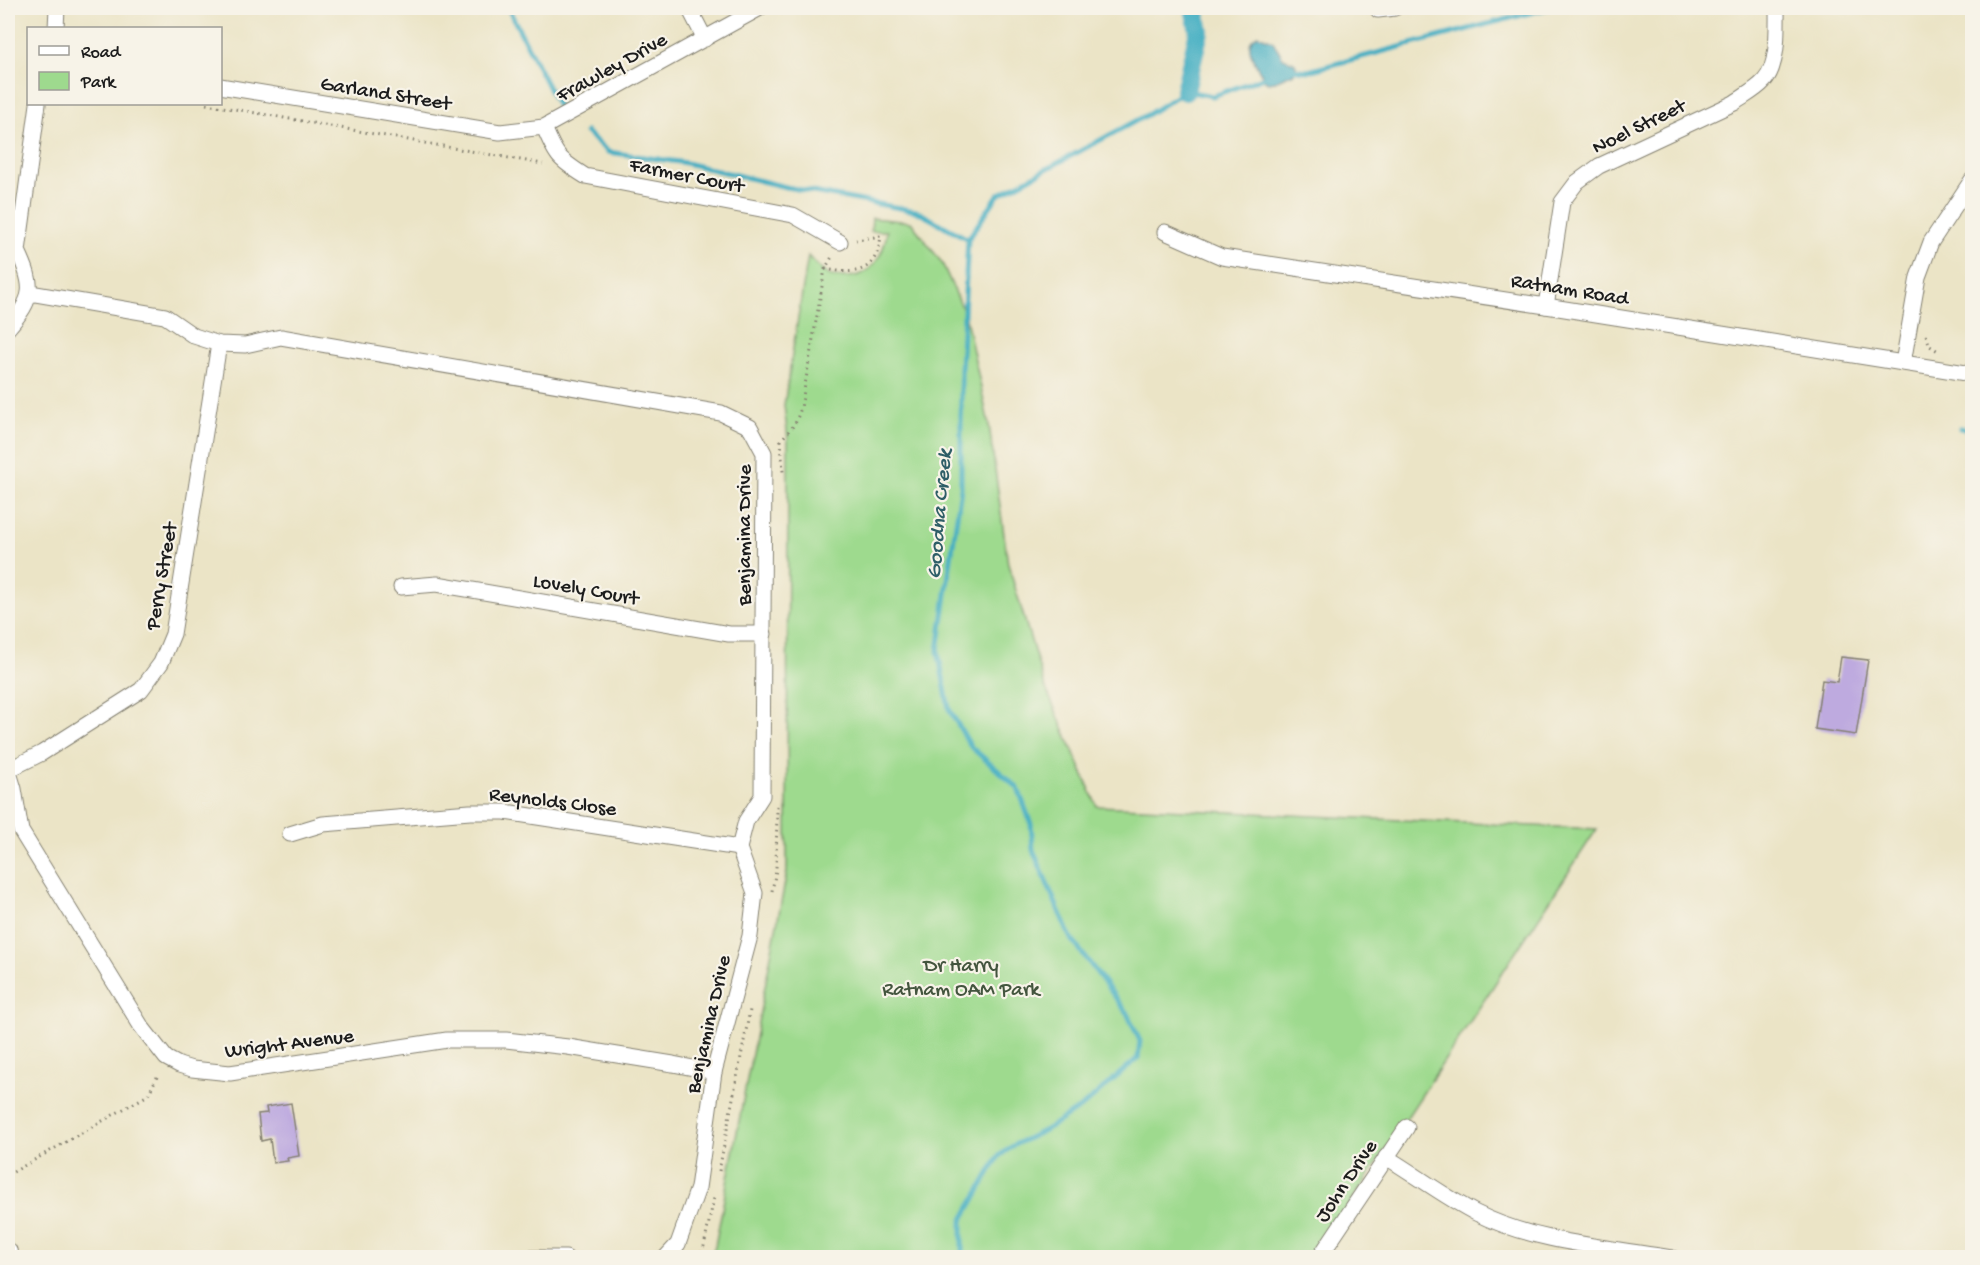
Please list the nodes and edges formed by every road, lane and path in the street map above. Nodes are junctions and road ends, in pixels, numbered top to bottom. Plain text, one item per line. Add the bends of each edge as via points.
1 (57, 8) edge
2 (689, 8) edge
3 (760, 8) edge
4 (1395, 8) edge
5 (1777, 8) edge
6 (1378, 10) dead end
7 (56, 27) edge
8 (705, 39) junction
9 (222, 86) edge
10 (38, 105) edge
11 (212, 105) edge
12 (544, 127) junction
13 (566, 164) junction
14 (1972, 180) edge
15 (1165, 232) dead end
16 (840, 242) junction
17 (825, 269) junction
18 (30, 293) junction
19 (1546, 306) junction
20 (8, 328) edge
21 (1926, 330) dead end
22 (219, 344) junction
23 (1942, 353) dead end
24 (1903, 363) junction
25 (1972, 374) edge
26 (781, 440) junction
27 (764, 453) junction
28 (783, 472) dead end
29 (400, 586) dead end
30 (764, 634) junction
31 (8, 770) edge
32 (777, 800) dead end
33 (290, 834) dead end
34 (739, 848) junction
35 (772, 893) dead end
36 (750, 1010) dead end
37 (166, 1058) junction
38 (714, 1072) junction
39 (1407, 1127) dead end
40 (1386, 1157) junction
41 (718, 1174) dead end
42 (8, 1175) edge
43 (714, 1198) dead end
44 (8, 1252) edge
45 (9, 1257) edge
46 (519, 1257) edge
47 (566, 1257) edge
48 (665, 1257) edge
49 (699, 1257) edge
50 (1319, 1257) edge
51 (1672, 1257) edge

1 - 7 street
2 - 8 street
3 - 8 street, Frawley Drive
4 - 6 street
5 - 19 street, Noel Street via 1774,60 1766,79 1734,103 1599,166 1577,182 1562,202
8 - 12 street, Frawley Drive
9 - 12 street, Garland Street via 500,132
10 - 18 street via 18,251 28,273
11 - 13 path via 543,164
12 - 13 street, Farmer Court via 554,151
13 - 16 street, Farmer Court via 585,176 793,215
14 - 24 street via 1931,242 1918,277
15 - 19 street, Ratnam Road via 1222,257
16 - 17 path
16 - 17 path via 881,236 879,250 862,271
17 - 26 path via 801,408 795,424
18 - 20 street via 22,312
18 - 22 street, Benjamina Drive via 165,316 194,336
19 - 24 street, Ratnam Road
21 - 23 path via 1930,346
22 - 27 street, Benjamina Drive via 245,345 281,337 722,413 750,427
22 - 31 street, Perry Street via 173,634 161,663 141,690
24 - 25 street, Ratnam Road
26 - 27 path
26 - 28 path
27 - 30 street, Benjamina Drive
29 - 30 street, Lovely Court via 437,584 729,634
30 - 34 street, Benjamina Drive via 762,796 746,821
31 - 37 street, Wright Avenue via 21,831 141,1026
32 - 35 path
33 - 34 street, Reynolds Close via 323,824 505,812
34 - 38 street, Benjamina Drive via 755,893 750,936
36 - 41 path
37 - 38 street, Wright Avenue via 192,1070 230,1074 447,1040 506,1040
37 - 42 path via 148,1095
38 - 48 street, Benjamina Drive via 698,1188 678,1244
39 - 40 street, John Drive
40 - 50 street, John Drive
40 - 51 street via 1476,1213 1514,1228 1554,1239
43 - 49 path
44 - 45 street
46 - 47 street

